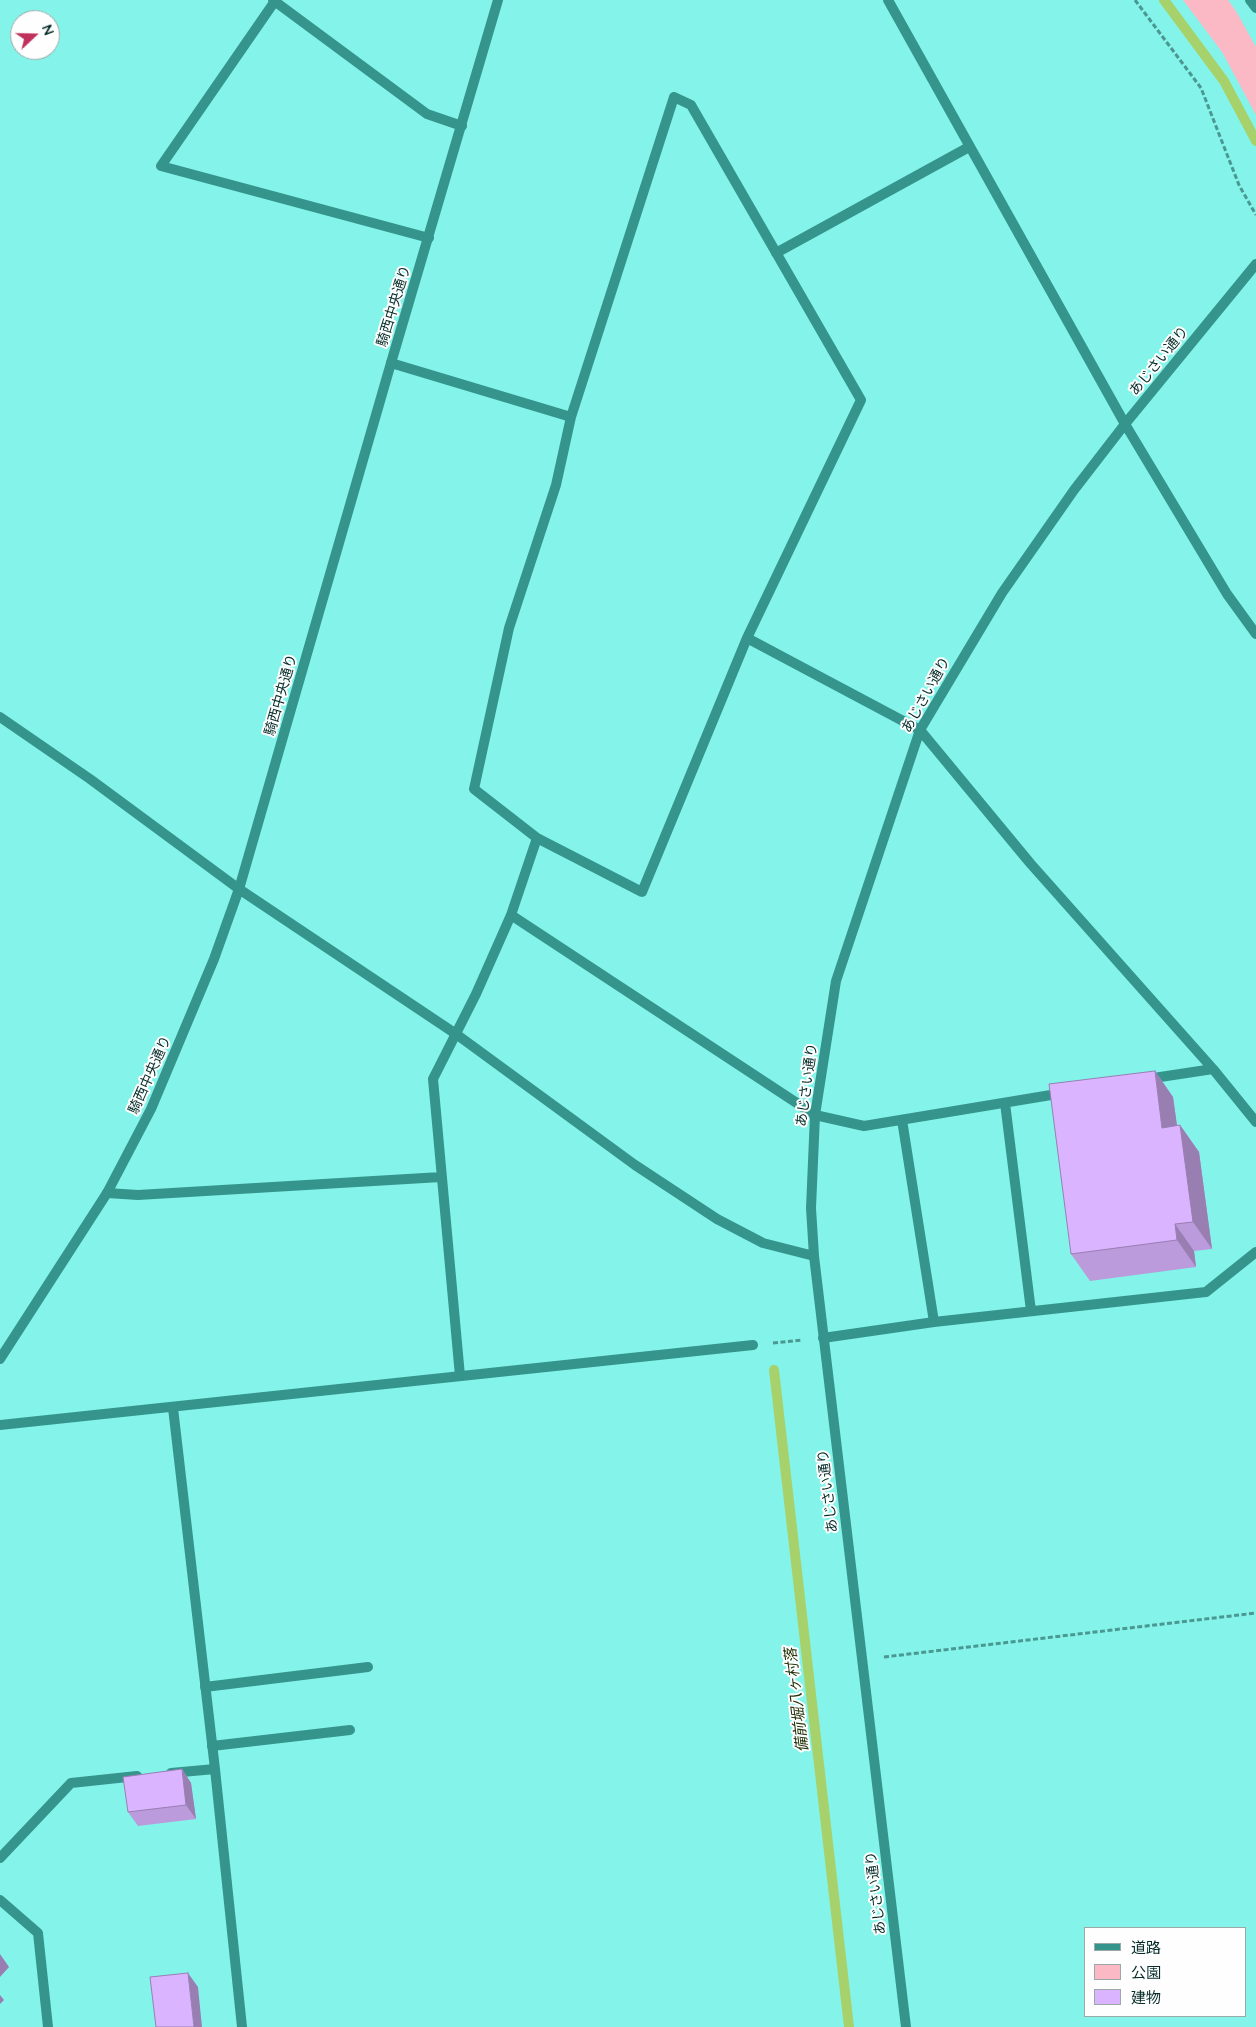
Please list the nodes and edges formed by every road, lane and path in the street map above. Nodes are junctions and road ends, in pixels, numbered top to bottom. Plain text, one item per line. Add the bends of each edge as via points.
1 (498, 0) edge
2 (888, 0) edge
3 (1135, 0) edge
4 (1250, 0) edge
5 (274, 1) edge
6 (1256, 8) edge
7 (462, 126) junction
8 (969, 147) junction
9 (1256, 215) edge
10 (429, 238) junction
11 (776, 254) junction
12 (1256, 264) edge
13 (391, 363) junction
14 (571, 417) junction
15 (1124, 424) junction
16 (1256, 634) edge
17 (747, 638) junction
18 (0, 717) edge
19 (920, 730) junction
20 (537, 838) junction
21 (239, 889) junction
22 (511, 914) junction
23 (456, 1034) junction
24 (1213, 1069) junction
25 (1137, 1081) edge
26 (1071, 1092) edge
27 (1005, 1103) junction
28 (815, 1116) junction
29 (902, 1120) junction
30 (1256, 1122) edge
31 (441, 1177) junction
32 (107, 1194) junction
33 (1256, 1252) edge
34 (814, 1256) junction
35 (1031, 1311) junction
36 (934, 1322) junction
37 (823, 1338) junction
38 (753, 1345) joint
39 (0, 1359) edge
40 (460, 1376) junction
41 (172, 1408) junction
42 (0, 1425) edge
43 (1256, 1613) edge
44 (862, 1660) junction
45 (368, 1667) dead end
46 (206, 1687) junction
47 (350, 1730) dead end
48 (212, 1746) junction
49 (215, 1769) junction
50 (0, 1858) edge
51 (0, 1900) edge
52 (48, 2027) edge
53 (242, 2027) edge
54 (906, 2027) edge

1 - 7 street, 騎西中央通り
2 - 8 street
3 - 9 path via 1201,88 1240,185
4 - 6 street
5 - 7 street via 427,114
5 - 10 street via 161,166
7 - 10 street, 騎西中央通り
8 - 11 street
8 - 15 street
10 - 13 street, 騎西中央通り
11 - 14 street via 691,105 674,98
11 - 17 street via 861,400
12 - 15 street, あじさい通り
13 - 14 street
13 - 21 street, 騎西中央通り
14 - 20 street via 556,485 509,628 474,789
15 - 16 street via 1227,594
15 - 19 street, あじさい通り via 1002,593
17 - 19 street
17 - 20 street via 642,892
18 - 21 street
19 - 24 street via 1030,863
19 - 28 street, あじさい通り via 836,981
20 - 22 street
21 - 23 street
21 - 32 street, 騎西中央通り via 181,1040 151,1109
22 - 23 street
22 - 28 street
23 - 31 street via 433,1079
23 - 34 street via 635,1165 717,1219 763,1244
24 - 25 street
24 - 30 street
26 - 27 street
27 - 29 street
27 - 35 street
28 - 29 street via 864,1126
28 - 34 street, あじさい通り via 811,1208
29 - 36 street
31 - 32 street via 138,1196
31 - 40 street
32 - 39 street, 騎西中央通り
33 - 35 street via 1206,1292
34 - 37 street, あじさい通り
35 - 36 street
36 - 37 street
37 - 38 path
37 - 44 street, あじさい通り
38 - 40 street
40 - 41 street
41 - 42 street
41 - 46 street
43 - 44 path
44 - 54 street, あじさい通り
45 - 46 street
46 - 48 street
47 - 48 street
48 - 49 street
49 - 50 street via 71,1783
49 - 53 street
51 - 52 street via 38,1933

